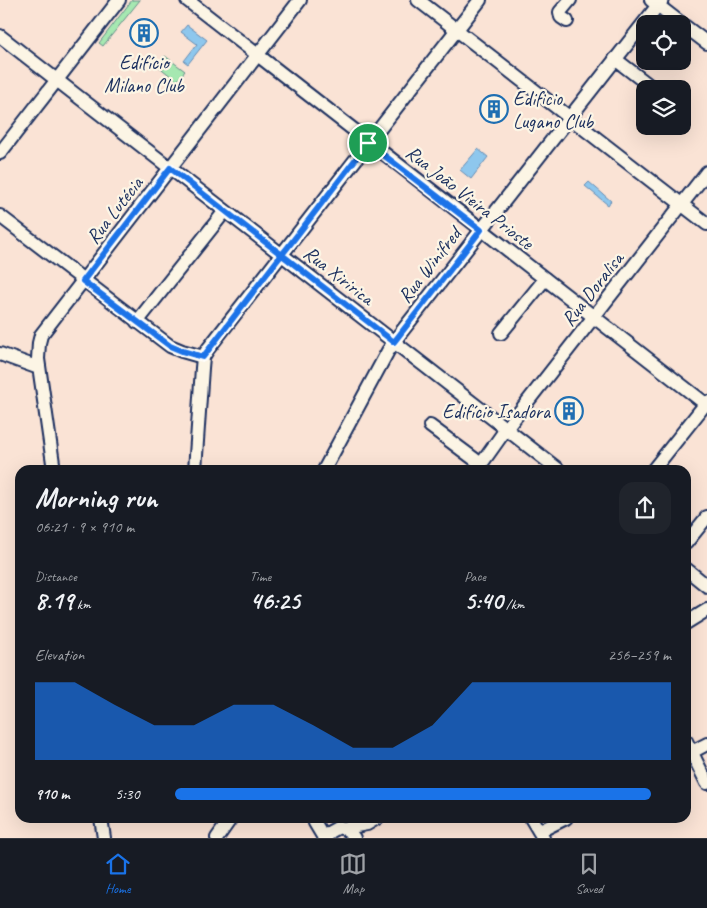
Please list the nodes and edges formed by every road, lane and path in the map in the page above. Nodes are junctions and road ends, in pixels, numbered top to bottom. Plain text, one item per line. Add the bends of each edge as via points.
1 (119, 0) edge
2 (186, 0) edge
3 (300, 0) edge
4 (418, 0) edge
5 (480, 0) edge
6 (570, 0) edge
7 (657, 2) edge
8 (672, 15) edge
9 (567, 21) dead end
10 (457, 30) junction
11 (691, 31) edge
12 (0, 36) edge
13 (707, 43) edge
14 (258, 55) junction
15 (616, 59) junction
16 (57, 80) junction
17 (643, 80) edge
18 (569, 117) junction
19 (368, 143) junction
20 (0, 153) edge
21 (170, 168) junction
22 (707, 172) edge
23 (682, 204) junction
24 (225, 211) junction
25 (0, 216) edge
26 (707, 224) edge
27 (481, 230) junction
28 (282, 254) junction
29 (545, 279) junction
30 (83, 281) junction
31 (594, 316) junction
32 (138, 322) junction
33 (501, 333) dead end
34 (394, 342) junction
35 (0, 354) edge
36 (203, 357) junction
37 (39, 368) junction
38 (707, 404) edge
39 (430, 426) dead end
40 (506, 429) junction
41 (53, 465) edge
42 (194, 465) edge
43 (327, 465) edge
44 (477, 465) edge
45 (480, 465) edge
46 (553, 465) edge
47 (658, 465) edge
48 (707, 517) edge
49 (691, 537) edge
50 (691, 574) edge
51 (707, 586) edge
52 (707, 610) edge
53 (691, 619) edge
54 (707, 744) edge
55 (691, 748) edge
56 (691, 754) edge
57 (707, 783) edge
58 (102, 823) edge
59 (228, 823) edge
60 (315, 823) edge
61 (327, 823) edge
62 (363, 823) edge
63 (370, 823) edge
64 (534, 823) edge
65 (558, 823) edge
66 (342, 828) junction
67 (541, 834) edge
68 (104, 838) edge
69 (217, 838) edge
70 (325, 838) edge
71 (356, 838) edge

1 - 16 street
2 - 14 street, Rua João Vieira Prioste
3 - 14 street, Rua Lutécia
4 - 10 street
5 - 10 street
6 - 9 street via 560,12
7 - 8 street
7 - 15 street, Rua Winifred
10 - 18 street
10 - 19 street
11 - 13 street
12 - 16 street, Rua Xiririca
14 - 19 street, Rua João Vieira Prioste
14 - 21 street, Rua Lutécia
15 - 17 street
15 - 18 street, Rua Winifred
16 - 20 street
16 - 21 street, Rua Xiririca
18 - 23 street
18 - 27 street, Rua Winifred
19 - 27 street, Rua João Vieira Prioste
19 - 28 street
21 - 24 street, Rua Xiririca
21 - 30 street, Rua Lutécia
22 - 23 street, Rua Doralisa
23 - 26 street
23 - 31 street, Rua Doralisa
24 - 28 street, Rua Xiririca
24 - 32 street
25 - 30 street
27 - 29 street, Rua João Vieira Prioste
27 - 34 street, Rua Winifred
28 - 34 street, Rua Xiririca
28 - 36 street
29 - 31 street, Rua João Vieira Prioste
29 - 33 street
30 - 32 street
30 - 37 street, Rua Lutécia via 41,335
31 - 38 street, Rua João Vieira Prioste
31 - 40 street, Rua Doralisa
32 - 36 street via 170,346
34 - 40 street, Rua Xiririca
34 - 43 street, Rua Winifred
35 - 37 street
36 - 42 street
37 - 41 street, Rua Lutécia
38 - 47 street
39 - 44 street
40 - 45 street, Rua Doralisa
40 - 46 street, Rua Xiririca
48 - 49 street
50 - 51 street
52 - 53 street
54 - 55 street
56 - 57 street
58 - 68 street
59 - 69 street
60 - 70 street
61 - 66 street
62 - 66 street
63 - 71 street
64 - 67 street
65 - 67 street
66 - 70 street via 330,832
66 - 71 street

